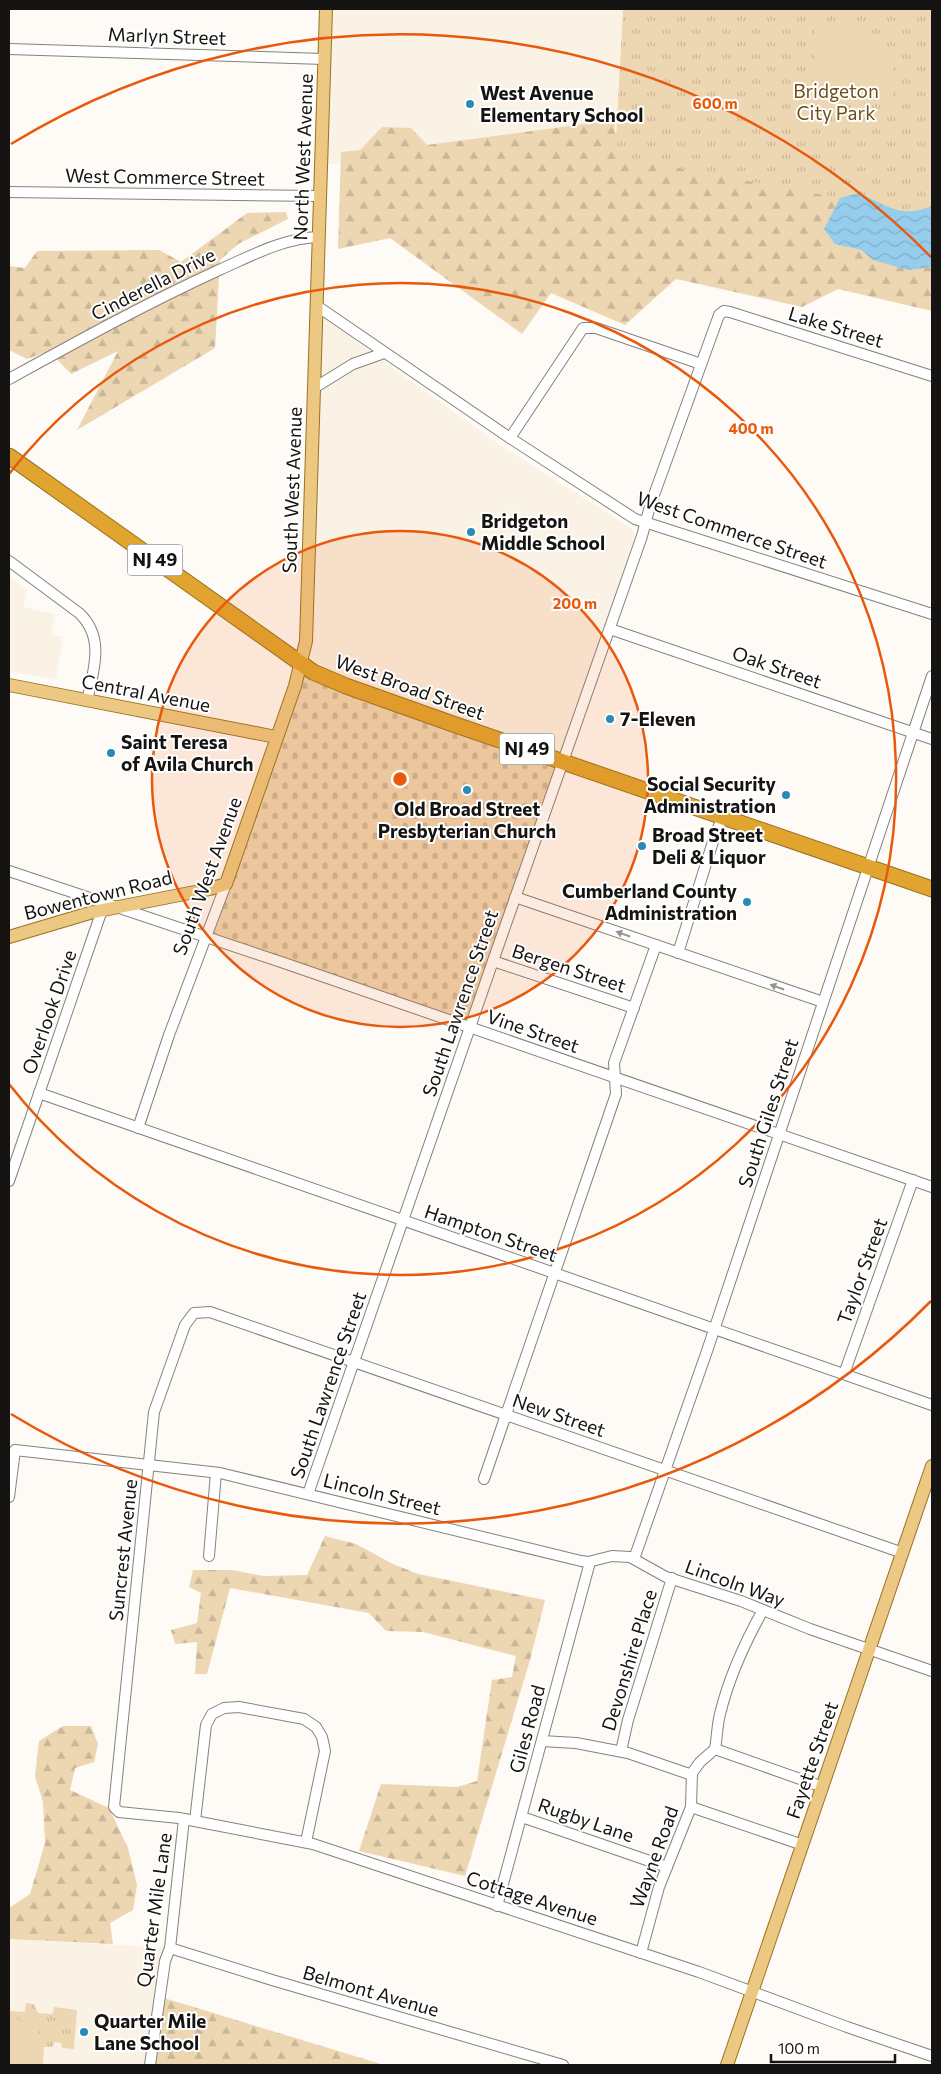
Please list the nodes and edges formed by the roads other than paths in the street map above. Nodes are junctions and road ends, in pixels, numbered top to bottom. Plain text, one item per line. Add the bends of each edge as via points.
1 (326, 9) edge
2 (9, 49) edge
3 (324, 59) junction
4 (9, 192) edge
5 (320, 196) junction
6 (319, 237) junction
7 (317, 306) junction
8 (729, 312) joint
9 (384, 353) junction
10 (701, 364) junction
11 (932, 376) edge
12 (9, 379) edge
13 (314, 388) junction
14 (510, 438) junction
15 (9, 456) edge
16 (646, 523) junction
17 (9, 561) edge
18 (932, 614) edge
19 (610, 628) junction
20 (302, 665) junction
21 (932, 676) edge
22 (9, 686) edge
23 (87, 701) junction
24 (914, 732) junction
25 (276, 737) junction
26 (932, 739) edge
27 (563, 761) junction
28 (723, 817) junction
29 (868, 867) junction
30 (9, 871) edge
31 (226, 884) junction
32 (932, 889) edge
33 (515, 897) junction
34 (116, 907) junction
35 (102, 910) junction
36 (206, 937) junction
37 (9, 938) edge
38 (656, 945) junction
39 (678, 953) junction
40 (493, 961) junction
41 (823, 1002) junction
42 (634, 1008) junction
43 (469, 1028) junction
44 (614, 1077) junction
45 (39, 1093) junction
46 (138, 1128) junction
47 (780, 1134) junction
48 (913, 1180) junction
49 (9, 1181) edge
50 (932, 1187) edge
51 (403, 1220) junction
52 (554, 1273) junction
53 (203, 1312) joint
54 (714, 1329) junction
55 (354, 1362) junction
56 (844, 1374) junction
57 (932, 1404) edge
58 (506, 1415) junction
59 (150, 1465) junction
60 (932, 1466) edge
61 (665, 1471) junction
62 (216, 1472) junction
63 (484, 1479) dead end
64 (308, 1494) junction
65 (9, 1497) edge
66 (902, 1553) junction
67 (209, 1556) dead end
68 (634, 1559) junction
69 (590, 1562) junction
70 (672, 1578) junction
71 (763, 1610) junction
72 (870, 1649) junction
73 (932, 1671) edge
74 (542, 1742) junction
75 (715, 1749) junction
76 (621, 1751) junction
77 (692, 1775) junction
78 (823, 1786) junction
79 (114, 1807) joint
80 (691, 1807) junction
81 (522, 1817) junction
82 (184, 1819) junction
83 (195, 1821) junction
84 (306, 1842) junction
85 (803, 1845) junction
86 (667, 1867) junction
87 (497, 1906) junction
88 (170, 1948) junction
89 (640, 1953) junction
90 (753, 1991) junction
91 (932, 2056) edge
92 (150, 2065) edge
93 (563, 2065) edge
94 (727, 2065) edge

1 - 3 main road, North West Avenue
2 - 3 street, Marlyn Street
3 - 5 main road, North West Avenue
4 - 5 street, West Commerce Street
5 - 6 main road, North West Avenue
6 - 7 main road, North West Avenue
6 - 12 street, Cinderella Drive via 301,237 261,251 161,297
7 - 9 street, West Commerce Street
7 - 13 main road, South West Avenue
8 - 10 street, South Lawrence Street via 724,311 719,316
8 - 11 street, Lake Street
9 - 13 street via 353,364
9 - 14 street, West Commerce Street
10 - 14 street via 596,328 583,328
10 - 16 street, South Lawrence Street
13 - 20 main road, South West Avenue via 306,640
14 - 16 street, West Commerce Street
15 - 20 highway, West Broad Street / NJ 49
16 - 18 street, West Commerce Street
16 - 19 street, South Lawrence Street
17 - 23 street via 79,612 93,630 96,657
19 - 24 street, Oak Street
19 - 27 street, South Lawrence Street
20 - 25 main road, South West Avenue
20 - 27 highway, West Broad Street / NJ 49 via 346,686
21 - 24 street, South Giles Street
22 - 23 main road, Central Avenue
23 - 25 main road, Central Avenue
24 - 26 street, Oak Street
24 - 29 street, South Giles Street
25 - 31 main road, South West Avenue
27 - 28 highway, West Broad Street / NJ 49
27 - 33 street, South Lawrence Street
28 - 29 highway, West Broad Street / NJ 49
28 - 39 street
29 - 32 highway, West Broad Street / NJ 49
29 - 41 street, South Giles Street
30 - 34 street, Vine Street
31 - 34 main road, Bowentown Road
31 - 36 street, South West Avenue
38 -> 33 street
33 - 40 street, South Lawrence Street
34 - 35 main road, Bowentown Road
34 - 36 street, Vine Street
35 - 37 main road, Bowentown Road
35 - 45 street, Overlook Drive
36 - 43 street, Vine Street
36 - 46 street, South West Avenue
38 - 39 street
38 - 42 street
41 -> 39 street
40 - 42 street, Bergen Street
40 - 43 street, South Lawrence Street
41 - 47 street, South Giles Street
42 - 44 street via 614,1063
43 - 44 street, Vine Street
43 - 51 street, South Lawrence Street
44 - 47 street, Vine Street
44 - 52 street via 616,1094
45 - 46 street, Hampton Street
45 - 49 street, Overlook Drive
46 - 51 street, Hampton Street
47 - 48 street, Vine Street
47 - 54 street, South Giles Street
48 - 50 street, Vine Street
48 - 56 street, Taylor Street
51 - 52 street, Hampton Street
51 - 55 street, South Lawrence Street
52 - 54 street, Hampton Street
52 - 58 street
53 - 55 street, New Street
53 - 59 street, Suncrest Avenue via 194,1313 185,1325 154,1412
54 - 56 street, Hampton Street
54 - 61 street, South Giles Street
55 - 58 street, New Street
55 - 64 street, South Lawrence Street
56 - 57 street, Hampton Street
58 - 61 street, New Street
58 - 63 street
59 - 62 street, Lincoln Street
59 - 65 street, Lincoln Street via 15,1450
59 - 79 street, Suncrest Avenue
60 - 66 main road, Fayette Street
61 - 66 street, New Street
61 - 68 street, South Giles Street
62 - 64 street, Lincoln Street
62 - 67 street
64 - 69 street, Lincoln Street
66 - 72 main road, Fayette Street
68 - 69 street, Lincoln Way via 612,1556
68 - 70 street, Lincoln Way via 654,1572
69 - 74 street, Giles Road
70 - 71 street, Lincoln Way
70 - 76 street, Devonshire Place
71 - 72 street, Lincoln Way
71 - 75 street via 734,1670 720,1713
72 - 73 street
72 - 78 main road, Fayette Street
74 - 76 street via 576,1743
74 - 81 street, Giles Road
75 - 77 street via 700,1762
75 - 78 street
76 - 77 street
77 - 80 street, Wayne Road
78 - 85 main road, Fayette Street
79 - 82 street, Cottage Avenue via 119,1812
80 - 85 street
80 - 86 street, Wayne Road
81 - 86 street, Rugby Lane
81 - 87 street, Giles Road
82 - 83 street, Cottage Avenue
82 - 88 street, Quarter Mile Lane
83 - 84 street, Cottage Avenue
83 - 84 street via 206,1725 212,1714 224,1708 239,1707 304,1720 316,1727 322,1737 325,1751
84 - 87 street, Cottage Avenue
85 - 90 main road, Fayette Street
86 - 89 street, Wayne Road
87 - 89 street, Cottage Avenue
88 - 92 street, Quarter Mile Lane via 165,1961
88 - 93 street, Belmont Avenue
89 - 90 street, Cottage Avenue
90 - 91 street, Cottage Avenue
90 - 94 main road, Fayette Street

